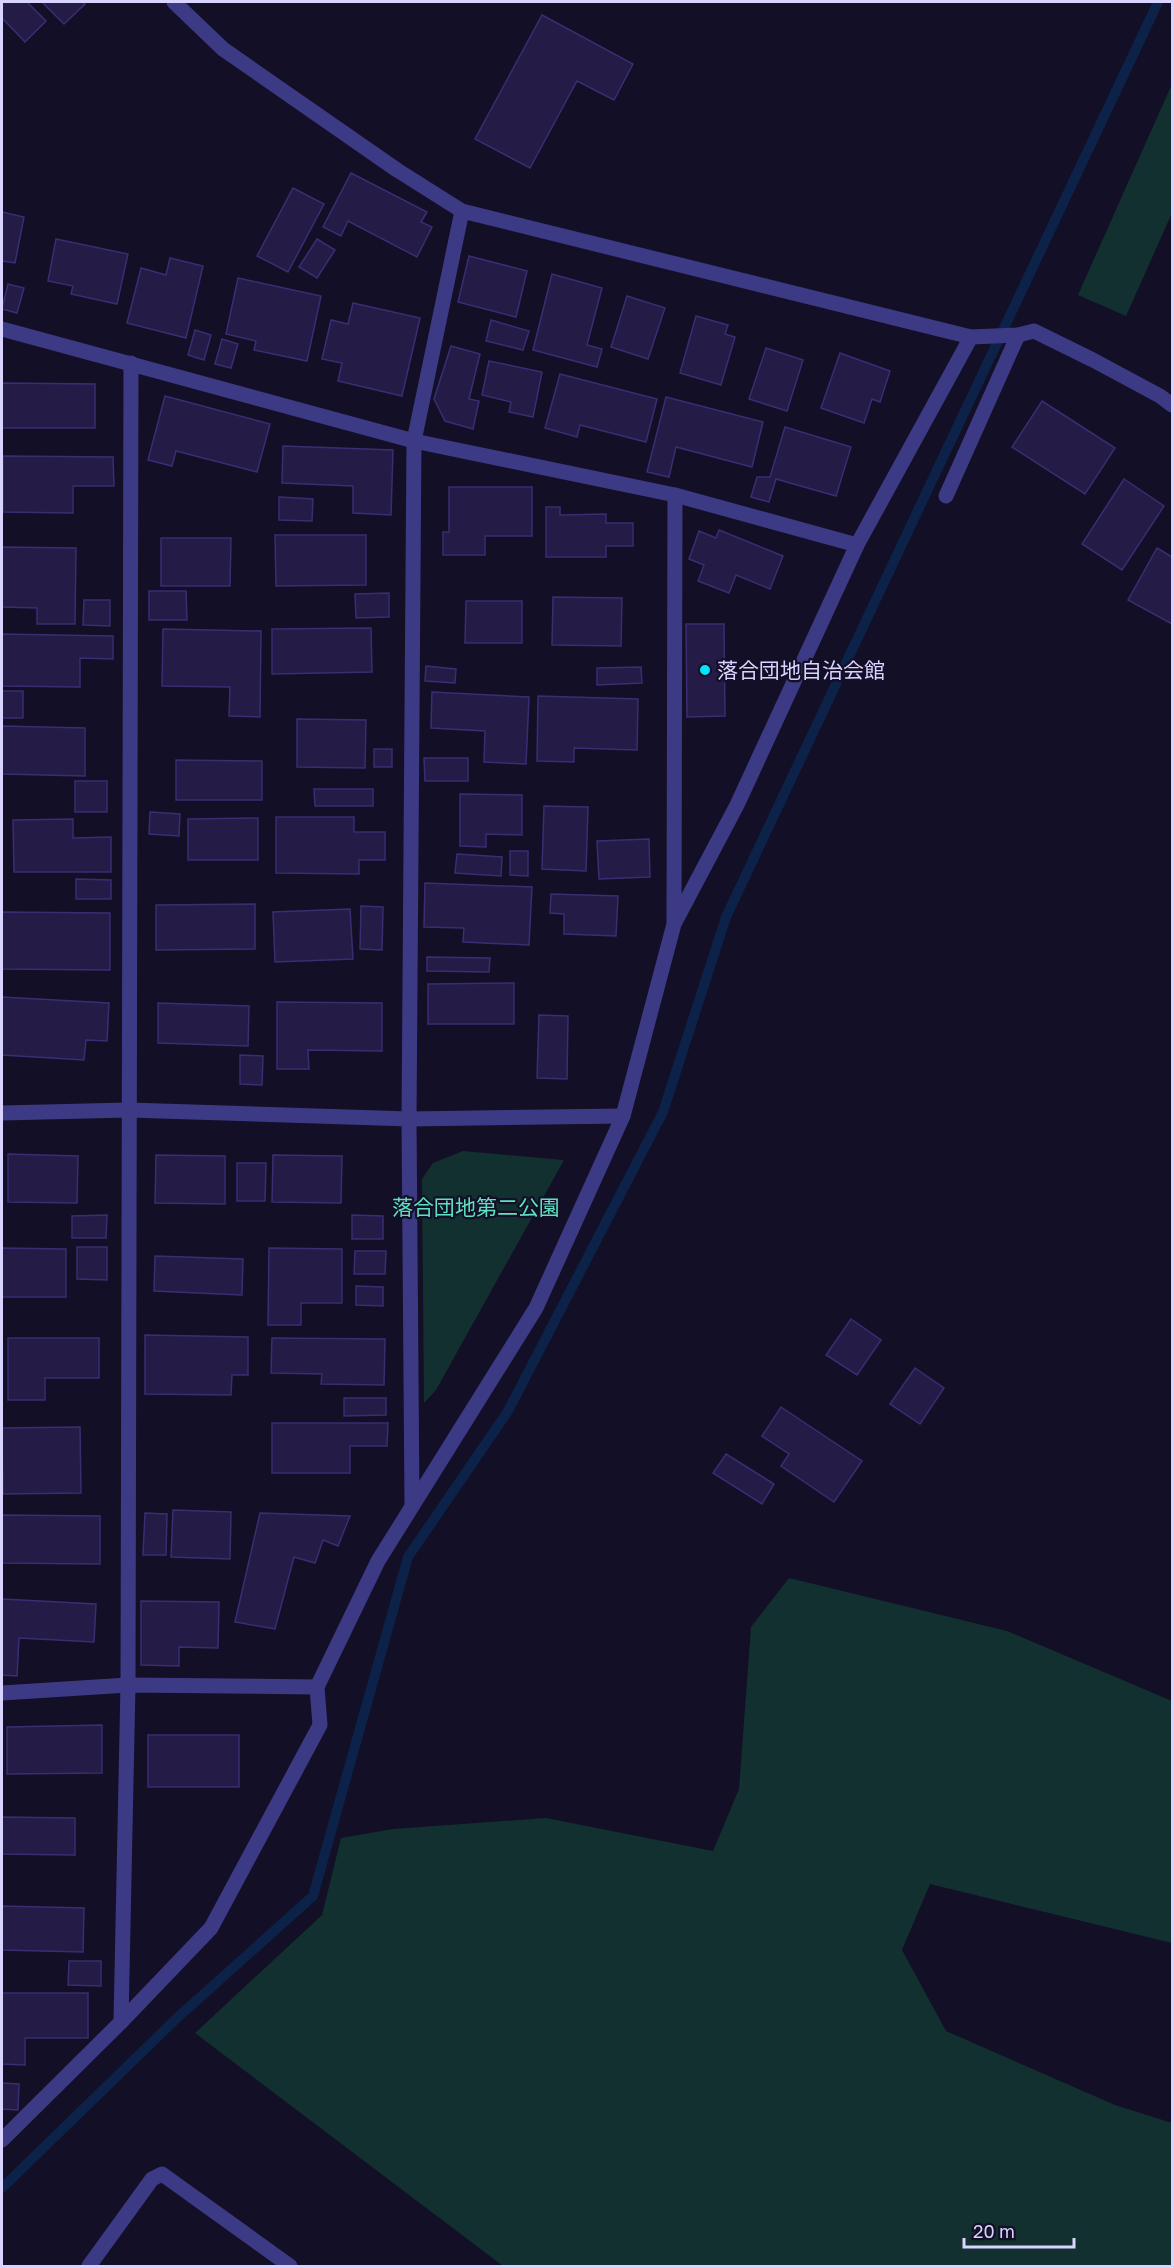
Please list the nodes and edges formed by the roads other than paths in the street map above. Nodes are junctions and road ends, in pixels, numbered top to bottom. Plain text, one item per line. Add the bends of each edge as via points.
1 (174, 2) edge
2 (462, 211) junction
3 (2, 329) edge
4 (1018, 334) junction
5 (971, 337) junction
6 (131, 363) junction
7 (1173, 405) edge
8 (414, 441) junction
9 (675, 495) junction
10 (946, 496) dead end
11 (856, 545) junction
12 (674, 924) junction
13 (129, 1110) junction
14 (2, 1113) edge
15 (623, 1116) junction
16 (409, 1119) junction
17 (412, 1504) junction
18 (128, 1685) junction
19 (317, 1688) junction
20 (2, 1693) edge
21 (121, 2022) junction
22 (2, 2140) edge
23 (89, 2266) edge
24 (290, 2266) edge

1 - 2 street via 223,49
2 - 5 street
2 - 8 street
3 - 6 street
4 - 5 street
4 - 7 street via 1034,331
4 - 10 street
5 - 11 street
6 - 8 street
6 - 13 street
8 - 9 street
8 - 16 street
9 - 11 street
9 - 12 street
11 - 12 street via 737,805
12 - 15 street
13 - 14 street
13 - 16 street
13 - 18 street
15 - 16 street
15 - 17 street via 536,1308
16 - 17 street
17 - 19 street via 378,1561
18 - 19 street
18 - 20 street
18 - 21 street
19 - 21 street via 320,1725 212,1928
21 - 22 street
23 - 24 street via 152,2179 162,2174

